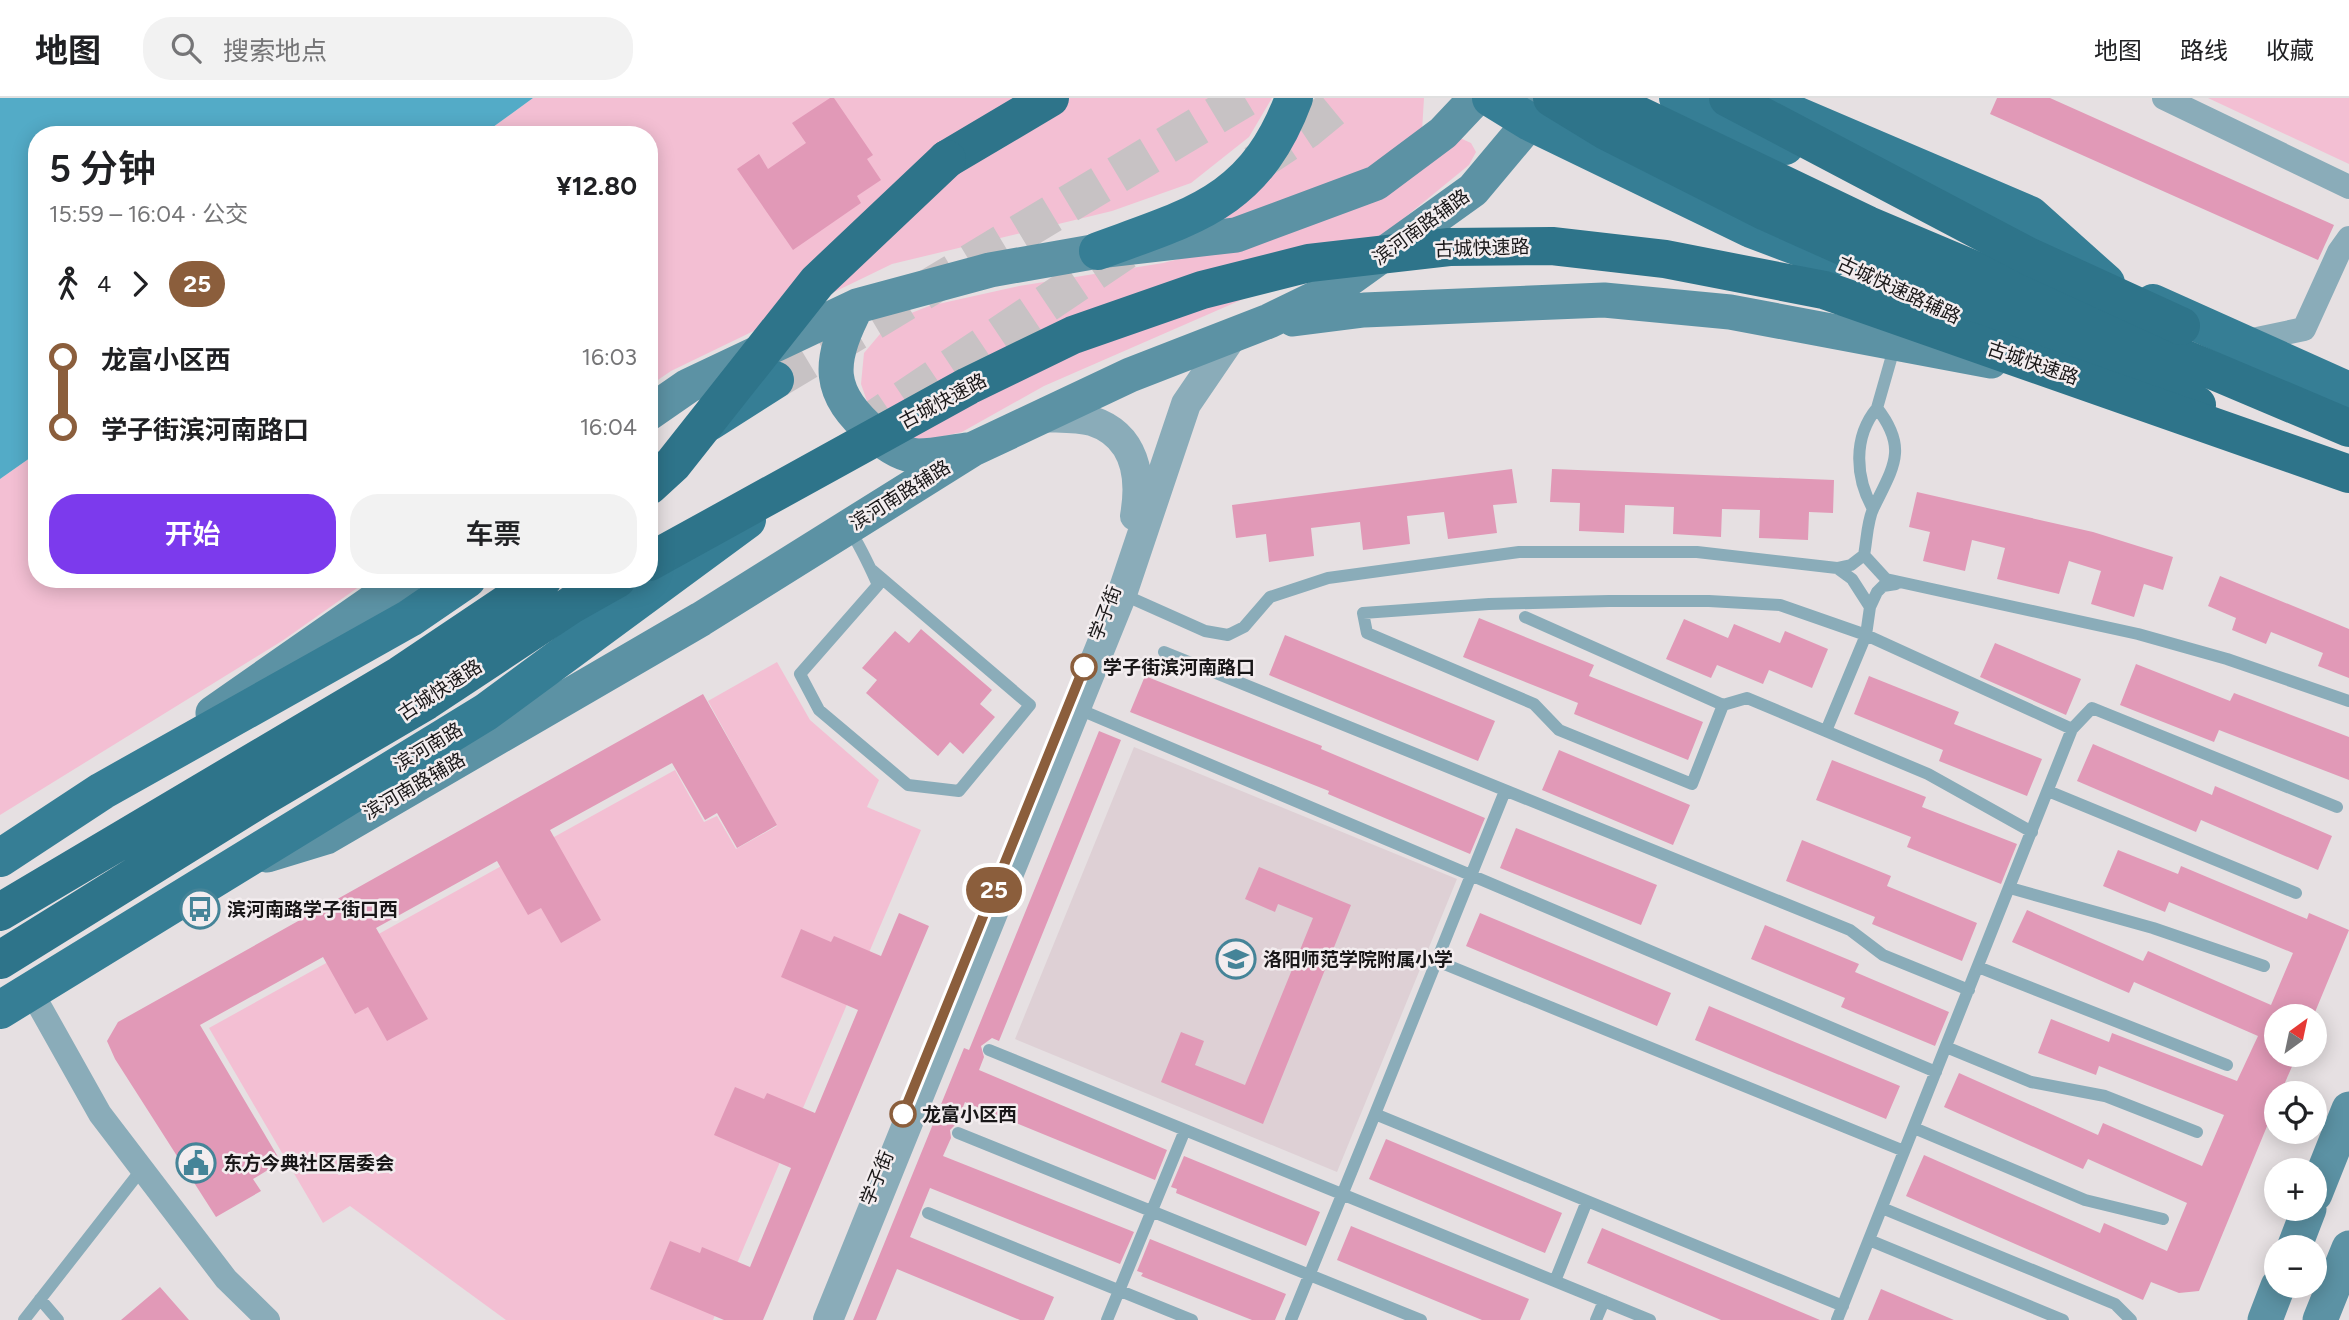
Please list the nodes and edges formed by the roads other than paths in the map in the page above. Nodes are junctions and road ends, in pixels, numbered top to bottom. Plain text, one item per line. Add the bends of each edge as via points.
1 (1051, 98) edge
2 (1294, 98) edge
3 (1476, 98) edge
4 (1492, 98) edge
5 (1603, 98) edge
6 (1678, 98) edge
7 (1728, 98) edge
8 (1756, 98) edge
9 (2164, 98) edge
10 (1542, 106) edge
11 (2349, 187) edge
12 (2349, 238) edge
13 (1098, 251) junction
14 (2106, 283) junction
15 (857, 306) junction
16 (1269, 321) junction
17 (1233, 335) junction
18 (2243, 342) junction
19 (1895, 344) junction
20 (2085, 376) junction
21 (775, 380) tunnel mouth
22 (2349, 391) edge
23 (658, 407) edge
24 (1877, 408) junction
25 (1042, 417) junction
26 (2349, 425) edge
27 (832, 448) tunnel mouth
28 (973, 449) junction
29 (658, 455) edge
30 (2349, 473) edge
31 (658, 478) edge
32 (2349, 493) edge
33 (1873, 509) junction
34 (849, 528) junction
35 (1137, 529) junction
36 (1864, 555) junction
37 (658, 557) edge
38 (1837, 568) junction
39 (872, 570) junction
40 (1901, 583) junction
41 (658, 587) edge
42 (392, 588) edge
43 (454, 588) edge
44 (530, 588) edge
45 (601, 588) edge
46 (657, 588) edge
47 (1118, 593) junction
48 (1870, 607) junction
49 (1525, 617) dead end
50 (1866, 635) junction
51 (1164, 652) dead end
52 (2349, 701) edge
53 (1723, 705) junction
54 (1072, 707) junction
55 (2073, 729) junction
56 (1826, 731) junction
57 (2048, 790) junction
58 (1505, 791) junction
59 (102, 792) junction
60 (2337, 807) dead end
61 (2032, 832) junction
62 (0, 858) edge
63 (230, 866) junction
64 (1471, 876) junction
65 (2010, 888) junction
66 (2296, 893) dead end
67 (0, 912) edge
68 (0, 960) edge
69 (1437, 961) junction
70 (2264, 966) dead end
71 (1978, 967) junction
72 (1969, 990) junction
73 (15, 1000) edge
74 (1946, 1047) junction
75 (989, 1050) dead end
76 (2227, 1065) dead end
77 (1936, 1072) junction
78 (2349, 1109) edge
79 (1375, 1114) junction
80 (1914, 1128) junction
81 (1185, 1130) junction
82 (2197, 1132) dead end
83 (958, 1133) dead end
84 (1904, 1152) junction
85 (2327, 1164) edge
86 (142, 1169) junction
87 (1342, 1194) junction
88 (1587, 1201) junction
89 (1882, 1208) junction
90 (1152, 1212) junction
91 (928, 1213) dead end
92 (2163, 1219) dead end
93 (1869, 1240) junction
94 (2349, 1248) edge
95 (1309, 1275) junction
96 (1555, 1281) junction
97 (1119, 1291) junction
98 (2273, 1298) edge
99 (40, 1299) junction
100 (1604, 1301) junction
101 (1843, 1306) junction
102 (24, 1320) edge
103 (58, 1320) edge
104 (268, 1320) edge
105 (819, 1320) edge
106 (828, 1320) edge
107 (1107, 1320) edge
108 (1192, 1320) edge
109 (1291, 1320) edge
110 (1421, 1320) edge
111 (1596, 1320) edge
112 (1650, 1320) edge
113 (1837, 1320) edge
114 (2063, 1320) edge
115 (2131, 1320) edge
116 (2265, 1320) edge
117 (2319, 1320) edge

1 - 31 highway, bridge via 947,159 817,282
2 - 13 main road via 1283,128 1241,184 1202,212
3 - 13 main road via 1443,133 1376,183 1236,235
4 - 10 main road, 古城快速路辅路
5 - 26 highway via 1868,225
6 - 14 main road
7 - 26 highway, bridge via 2028,256 2181,326
8 - 14 main road via 2030,215
9 - 11 street
10 - 16 main road, 滨河南路辅路 via 1473,190 1335,289
10 - 20 main road, 古城快速路辅路 via 1751,229 1819,253
10 - 30 highway, bridge via 1606,131 1766,212
12 - 18 street via 2304,328
13 - 15 main road via 990,270
14 - 18 main road
15 - 23 main road via 688,386
15 - 28 main road via 842,333 837,369 839,394 852,414 891,448 916,456
16 - 17 main road, 滨河南路辅路
16 - 19 main road via 1364,310 1604,300 1730,312
17 - 25 main road, 滨河南路辅路 via 1130,375
17 - 35 street via 1185,404
18 - 22 main road
19 - 20 main road
19 - 24 lane
20 - 32 main road, 古城快速路辅路
21 - 29 main road
24 - 33 lane via 1861,437 1859,468 1862,491
24 - 33 lane via 1896,437 1892,471
25 - 28 main road, 滨河南路辅路
25 - 35 street via 1090,421 1115,432 1135,458
27 - 41 main road, 滨河南路 via 726,538
28 - 34 main road, 滨河南路辅路
30 - 37 highway, 古城快速路, bridge via 1824,290 1665,260 1552,246 1449,247 1309,263 1202,290 1073,335 968,386
33 - 36 lane
34 - 39 lane
34 - 63 main road, 滨河南路辅路 via 326,837
35 - 47 street, 学子街
36 - 38 lane
36 - 40 lane via 1886,579
38 - 47 lane via 1697,552 1519,552 1328,578 1270,597 1244,627 1228,635 1205,631
38 - 48 lane via 1852,579
39 - 39 lane via 878,585 800,674 819,710 908,785 959,791 1030,705
40 - 48 lane via 1884,586
40 - 52 lane via 2138,634
42 - 59 main road
43 - 59 main road via 410,618
44 - 67 highway, 古城快速路 via 400,675
45 - 68 highway, 古城快速路 via 426,701
46 - 63 main road, 滨河南路 via 486,712
47 - 54 street, 学子街
48 - 50 lane
49 - 53 lane
50 - 53 lane via 1780,605 1709,601 1489,604 1363,613 1367,633 1534,705 1559,730 1692,784
50 - 55 lane
50 - 56 lane
51 - 58 lane
53 - 56 lane via 1747,698
54 - 64 lane
54 - 105 street, 学子街
54 - 106 street, 学子街
55 - 57 lane
55 - 60 lane via 2092,708
56 - 61 lane via 1928,774
57 - 61 lane
57 - 66 lane
58 - 64 lane
58 - 72 lane via 1850,930 1883,955
59 - 62 main road
61 - 65 lane
63 - 73 main road, 滨河南路
64 - 69 lane
64 - 77 lane
65 - 70 lane via 2153,928
65 - 71 lane
69 - 79 lane
69 - 84 lane
71 - 72 lane
71 - 76 lane
72 - 74 lane
73 - 86 street
74 - 77 lane
74 - 82 lane via 2031,1082 2105,1096
75 - 81 lane
77 - 80 lane
78 - 85 main road
79 - 87 lane
79 - 88 lane
80 - 84 lane
80 - 92 lane via 2085,1200
81 - 87 lane
81 - 90 lane
83 - 90 lane
84 - 89 lane
86 - 99 lane
86 - 104 street via 226,1279
87 - 95 lane
87 - 96 lane
88 - 96 lane
88 - 101 lane
89 - 93 lane
89 - 115 lane via 2115,1304
90 - 95 lane
90 - 97 lane
91 - 97 lane
93 - 101 lane
93 - 114 lane
94 - 117 main road
95 - 109 lane
95 - 110 lane
96 - 100 lane
97 - 107 lane
97 - 108 lane
98 - 116 main road
99 - 102 lane
99 - 103 lane
100 - 111 lane
100 - 112 lane
101 - 113 lane

